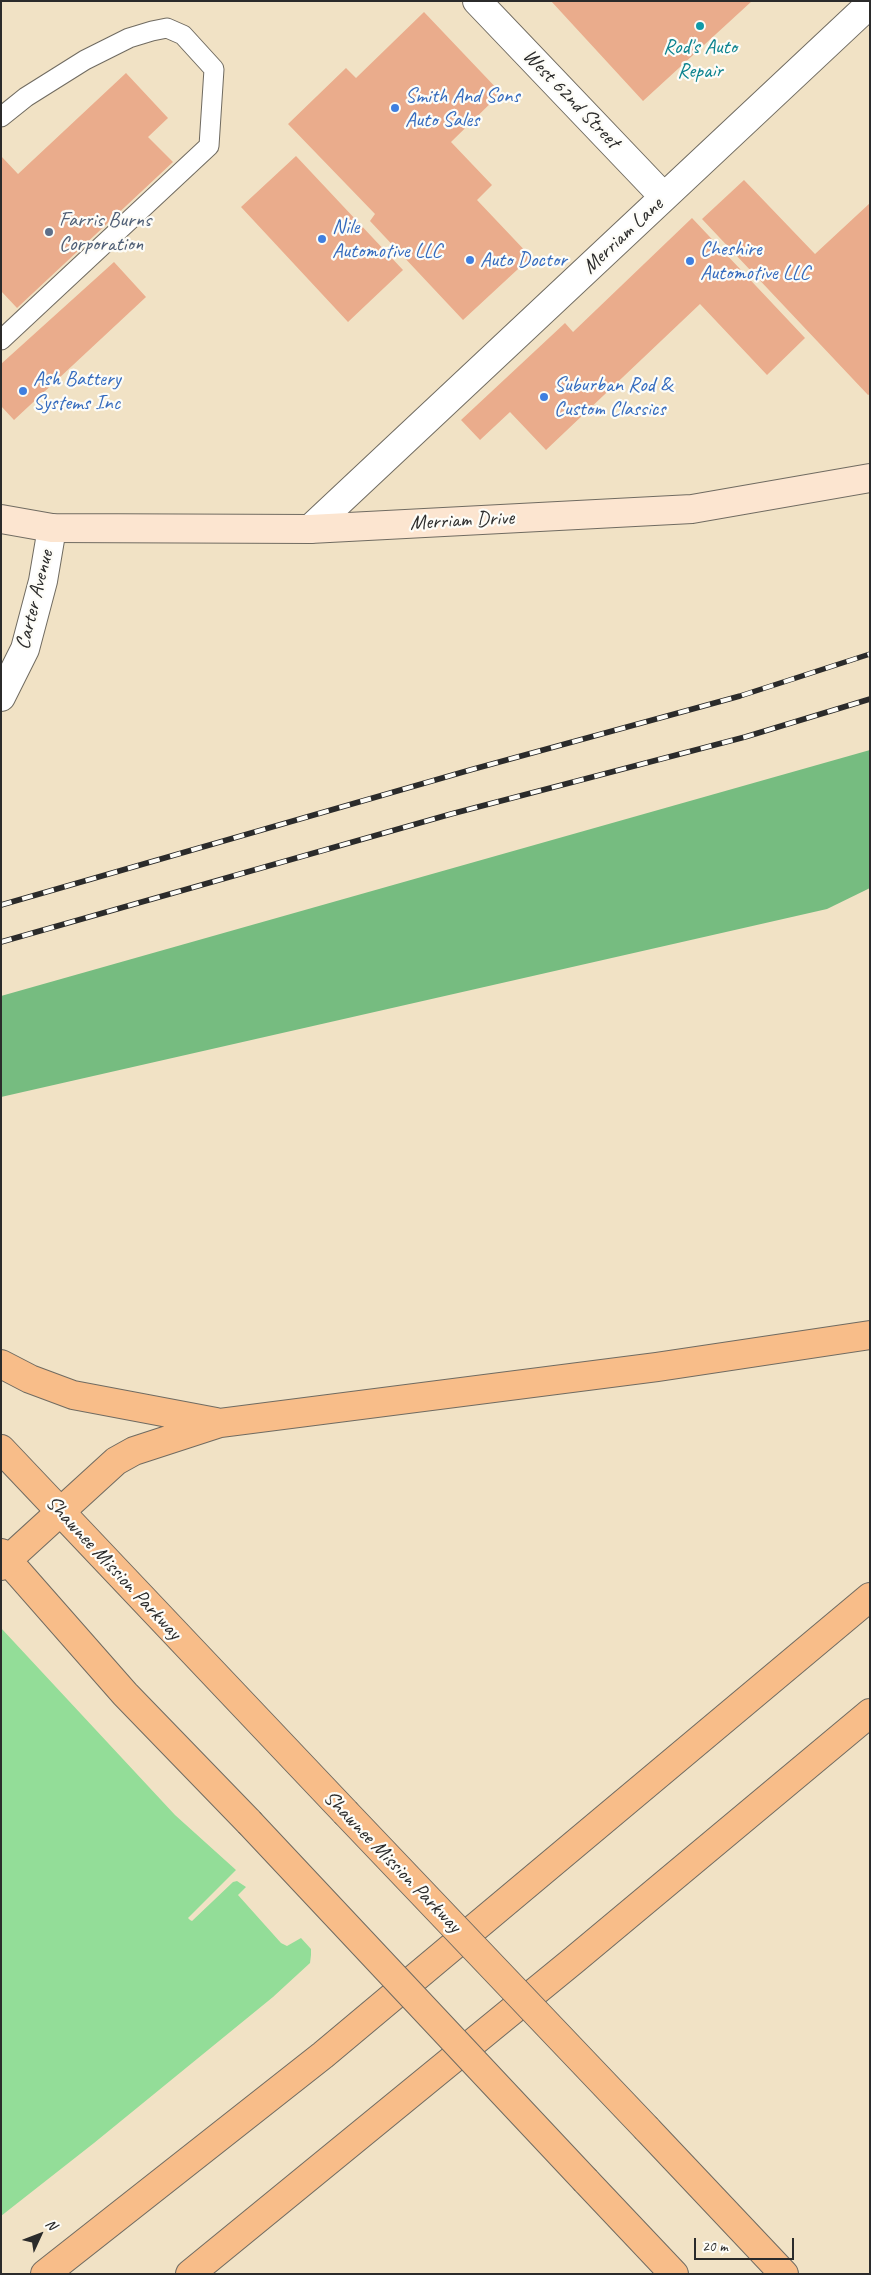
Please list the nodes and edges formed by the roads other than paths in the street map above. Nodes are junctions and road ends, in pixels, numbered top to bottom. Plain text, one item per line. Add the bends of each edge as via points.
1 (478, 1) edge
2 (870, 4) edge
3 (1, 117) edge
4 (664, 197) junction
5 (1, 340) edge
6 (870, 478) edge
7 (1, 519) edge
8 (52, 528) junction
9 (310, 529) junction
10 (1, 697) edge
11 (870, 1335) edge
12 (1, 1364) edge
13 (220, 1423) junction
14 (1, 1449) edge
15 (60, 1511) junction
16 (3, 1560) edge
17 (870, 1597) edge
18 (870, 1713) edge
19 (45, 2274) edge
20 (190, 2274) edge
21 (674, 2274) edge
22 (784, 2274) edge

1 - 4 street, West 62nd Street
2 - 4 street, Merriam Lane
3 - 5 lane via 26,97 85,60 129,38 152,31 167,28 183,35 214,69 209,146
4 - 9 street, Merriam Lane
6 - 9 main road, Merriam Drive via 692,509
7 - 8 main road, Merriam Drive
8 - 9 main road, Merriam Drive
8 - 10 street, Carter Avenue via 43,581 25,650
11 - 13 highway via 657,1367
12 - 13 highway via 73,1395
13 - 15 highway via 134,1451 116,1461
14 - 15 highway, Shawnee Mission Parkway
15 - 16 highway
15 - 22 highway, Shawnee Mission Parkway, bridge
16 - 21 highway, bridge via 125,1694
17 - 19 highway via 323,2056
18 - 20 highway

